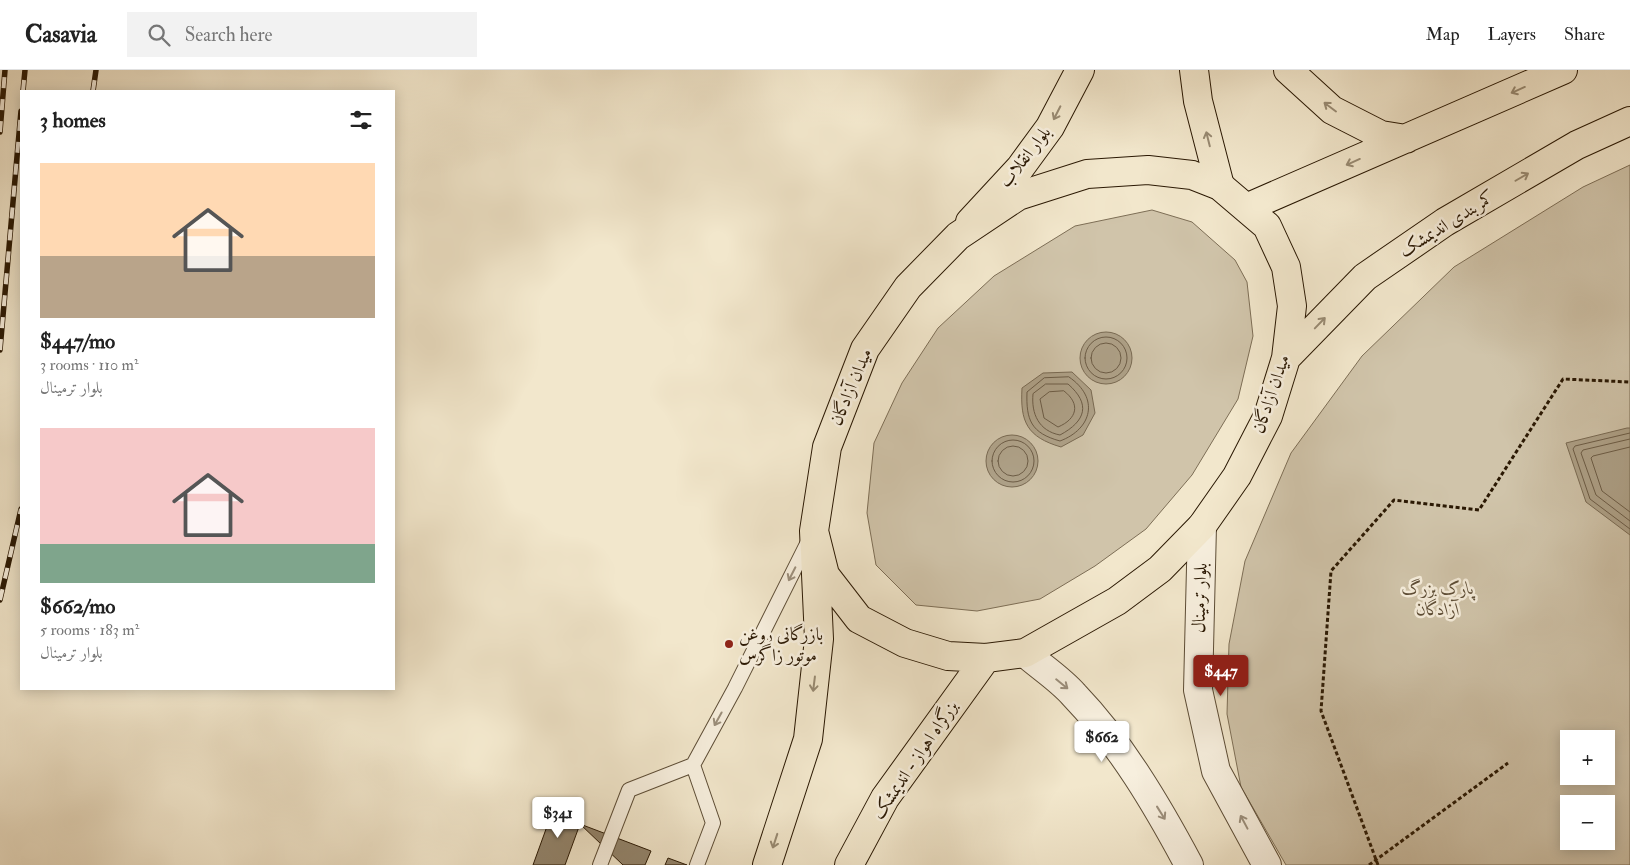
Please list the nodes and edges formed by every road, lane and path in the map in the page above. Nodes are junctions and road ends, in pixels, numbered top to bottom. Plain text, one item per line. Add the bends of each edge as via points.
1 (1080, 70) edge
2 (1194, 70) edge
3 (1288, 70) edge
4 (1562, 70) edge
5 (1630, 122) edge
6 (1406, 139) junction
7 (1220, 186) junction
8 (1246, 208) junction
9 (958, 236) junction
10 (1286, 358) junction
11 (1630, 382) edge
12 (1202, 526) junction
13 (814, 531) junction
14 (1025, 653) junction
15 (986, 658) junction
16 (1508, 763) dead end
17 (693, 766) junction
18 (1377, 863) edge
19 (600, 865) edge
20 (697, 865) edge
21 (767, 865) edge
22 (849, 865) edge
23 (1188, 865) edge
24 (1267, 865) edge
25 (1370, 865) edge

1 -> 9 main road, بلوار انقلاب via 1050,127 1025,161
7 -> 2 main road via 1198,101
6 -> 3 main road via 1381,135 1332,110
4 -> 6 main road
10 -> 5 main road, کمربندی اندیمشک via 1365,277 1445,222 1577,145
6 -> 8 main road
7 - 8 main road, میدان آزادگان
7 - 9 main road, میدان آزادگان via 1192,175 1148,170 1087,174 1018,196
8 - 10 main road, میدان آزادگان via 1267,226 1286,267 1292,306
9 - 13 main road, میدان آزادگان via 908,287 865,349 827,447
10 - 12 main road, میدان آزادگان via 1268,416 1237,476
11 - 18 path via 1563,379 1479,510 1394,500 1331,571 1321,711
12 - 14 main road, میدان آزادگان via 1160,569 1117,601
24 -> 12 street, بلوار ترمینال via 1216,771 1198,690
13 - 15 main road, میدان آزادگان via 825,575 859,619 906,643 948,656
13 -> 17 lane
13 -> 21 main road via 819,638 808,739
14 - 15 main road, میدان آزادگان
14 -> 23 street via 1074,694 1105,731 1162,815
15 - 22 main road, بزرگراه اهواز - اندیمشک via 885,798
16 - 18 path
17 - 19 lane via 629,790
17 - 20 lane via 713,823
18 - 25 path

